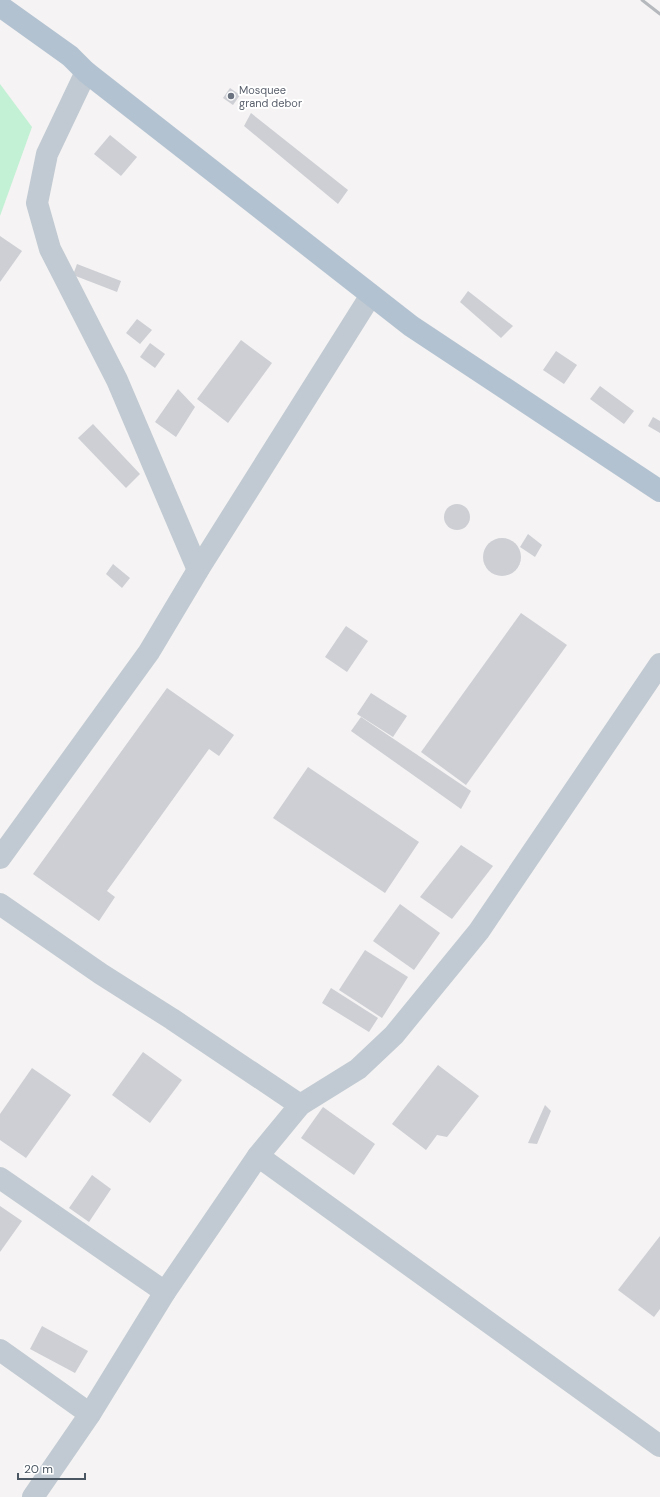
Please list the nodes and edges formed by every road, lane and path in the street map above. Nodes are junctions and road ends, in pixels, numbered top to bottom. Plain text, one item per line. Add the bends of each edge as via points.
1 (0, 6) edge
2 (86, 72) junction
3 (371, 295) junction
4 (660, 491) edge
5 (198, 570) junction
6 (660, 664) edge
7 (0, 858) edge
8 (0, 904) edge
9 (300, 1105) junction
10 (258, 1156) junction
11 (0, 1178) edge
12 (165, 1292) junction
13 (0, 1350) edge
14 (90, 1414) junction
15 (660, 1446) edge
16 (34, 1497) edge

1 - 2 main road via 70,56
2 - 3 main road
2 - 5 street via 47,154 37,203 50,249 117,380
3 - 4 main road via 411,326
3 - 5 street
5 - 7 street via 149,652
6 - 9 street via 479,931 394,1035 358,1069
8 - 9 street
9 - 10 street
10 - 12 street
10 - 15 street
11 - 12 street
12 - 14 street
13 - 14 street
14 - 16 street

